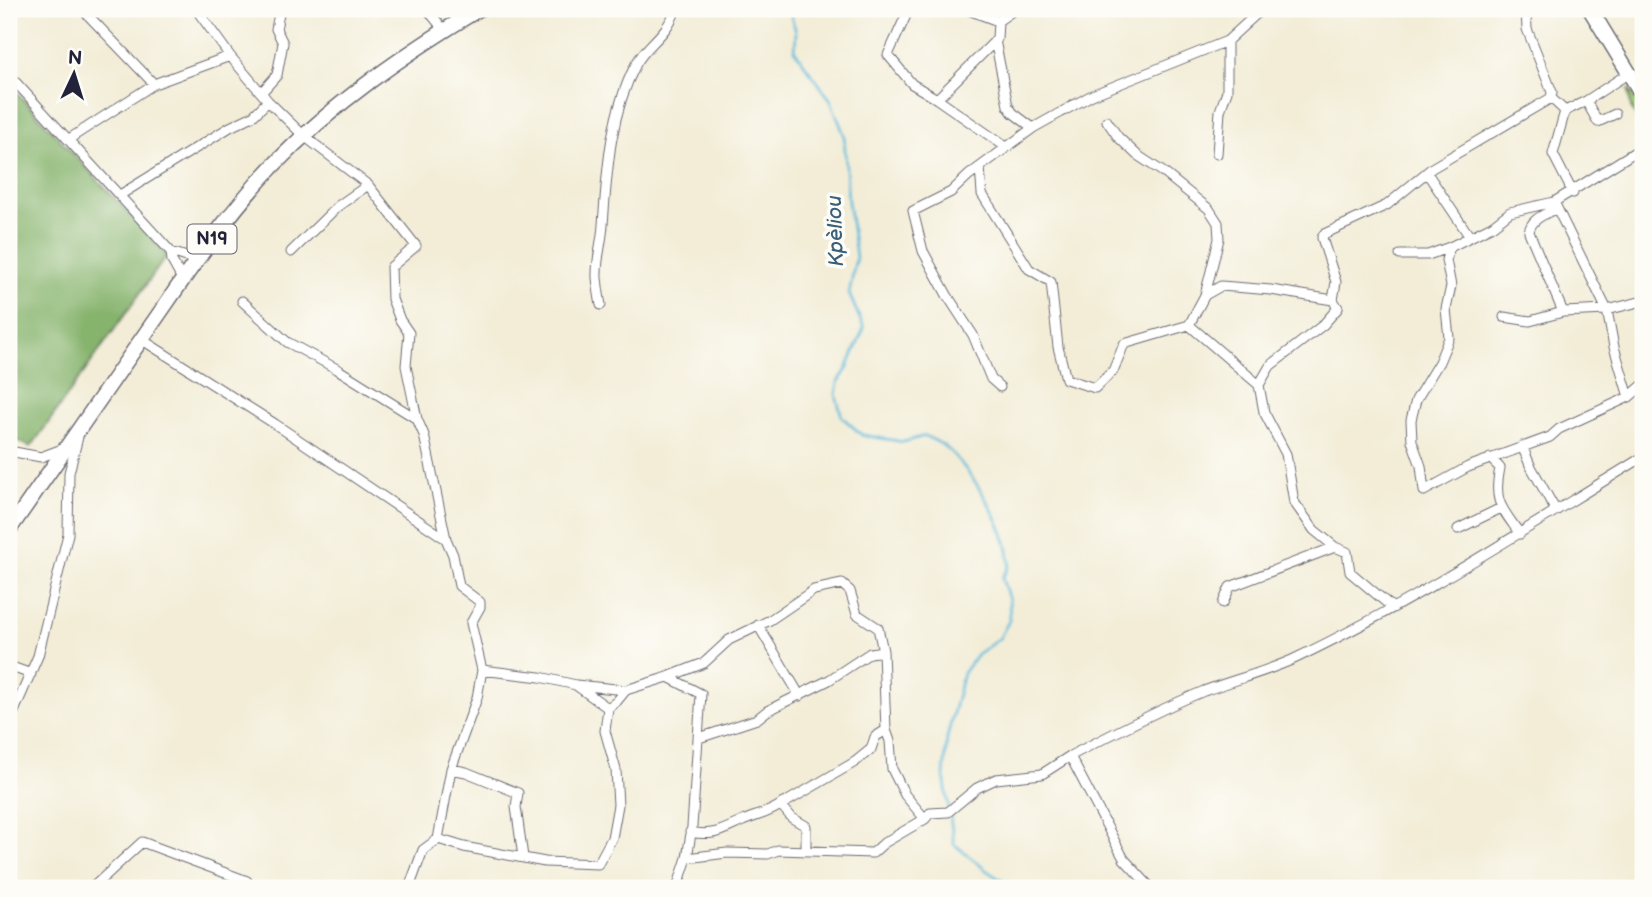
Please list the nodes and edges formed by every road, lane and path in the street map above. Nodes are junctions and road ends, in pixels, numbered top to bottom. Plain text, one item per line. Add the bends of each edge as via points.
1 (82, 9) edge
2 (196, 9) edge
3 (280, 9) edge
4 (427, 9) edge
5 (479, 9) edge
6 (676, 9) edge
7 (909, 9) edge
8 (966, 9) edge
9 (1015, 9) edge
10 (1262, 9) edge
11 (1526, 9) edge
12 (1590, 9) edge
13 (998, 21) junction
14 (444, 30) junction
15 (995, 40) junction
16 (1227, 41) junction
17 (230, 56) junction
18 (1629, 73) junction
19 (9, 75) edge
20 (154, 84) junction
21 (1643, 96) edge
22 (265, 97) junction
23 (1551, 97) junction
24 (937, 99) junction
25 (1586, 101) junction
26 (1565, 111) junction
27 (1615, 114) dead end
28 (1107, 121) dead end
29 (1033, 128) junction
30 (304, 136) junction
31 (69, 139) junction
32 (1006, 147) junction
33 (1643, 147) edge
34 (1217, 154) dead end
35 (980, 167) junction
36 (1427, 173) junction
37 (368, 185) junction
38 (1573, 193) junction
39 (120, 195) junction
40 (1556, 205) junction
41 (1470, 237) junction
42 (1450, 247) junction
43 (171, 252) junction
44 (291, 252) dead end
45 (1400, 255) dead end
46 (196, 260) junction
47 (183, 279) junction
48 (1205, 295) junction
49 (1333, 300) junction
50 (242, 301) dead end
51 (1643, 301) edge
52 (601, 305) dead end
53 (1607, 310) junction
54 (1563, 312) junction
55 (1504, 317) dead end
56 (1189, 325) junction
57 (141, 339) junction
58 (1259, 384) junction
59 (1643, 385) edge
60 (1000, 387) dead end
61 (1629, 397) junction
62 (417, 419) junction
63 (80, 428) junction
64 (1522, 446) junction
65 (67, 447) junction
66 (9, 451) edge
67 (1643, 457) edge
68 (1490, 458) junction
69 (1502, 508) junction
70 (1556, 511) junction
71 (1458, 529) dead end
72 (9, 530) edge
73 (1520, 534) junction
74 (446, 539) junction
75 (1335, 547) junction
76 (1223, 603) dead end
77 (1393, 608) junction
78 (758, 625) junction
79 (883, 651) junction
80 (9, 666) edge
81 (482, 670) junction
82 (31, 674) junction
83 (668, 677) junction
84 (576, 685) junction
85 (625, 690) junction
86 (800, 696) junction
87 (608, 708) junction
88 (9, 723) edge
89 (886, 730) junction
90 (699, 738) junction
91 (1070, 756) junction
92 (451, 769) junction
93 (796, 791) dead end
94 (781, 805) junction
95 (925, 819) junction
96 (690, 832) junction
97 (438, 839) junction
98 (806, 851) junction
99 (523, 857) junction
100 (687, 858) junction
101 (92, 888) edge
102 (250, 888) edge
103 (409, 888) edge
104 (677, 888) edge
105 (1151, 888) edge

1 - 20 street
2 - 17 street
3 - 22 street via 276,29 283,43 277,75
4 - 14 street
5 - 14 main road, N19
6 - 52 street via 670,26 638,61 613,132 597,276
7 - 24 street via 888,55 912,84
8 - 13 street
9 - 13 street
10 - 16 street
11 - 23 street via 1528,29
12 - 18 main road
13 - 15 street
14 - 30 main road, N19 via 354,93
15 - 24 street
15 - 29 street via 1008,106
16 - 29 street via 1092,95
16 - 34 street via 1227,91 1220,111
17 - 20 street
17 - 22 street
18 - 21 main road
18 - 25 street
19 - 31 street
20 - 31 street
22 - 30 street
22 - 39 street via 253,116
23 - 26 street
23 - 36 street
24 - 32 street
25 - 26 street
25 - 27 street via 1598,122
26 - 38 street via 1553,154
28 - 48 street via 1137,155 1209,209 1218,223 1219,239
29 - 32 street
30 - 37 street
30 - 46 main road, N19 via 251,190
31 - 39 street
32 - 35 street
33 - 38 street
35 - 56 street via 982,194 1029,269 1051,282 1066,379 1095,388 1113,370 1124,344
35 - 60 street via 951,192 914,211 923,251 973,335 991,379
36 - 41 street
36 - 49 street via 1387,205 1322,236 1336,282
37 - 44 street via 338,206
37 - 62 street via 416,246 391,267 390,281 396,312 409,333 406,366
38 - 40 street
39 - 43 street
40 - 41 street via 1510,212
40 - 53 street
40 - 54 street via 1535,220 1529,232
41 - 42 street
42 - 45 street via 1428,255
42 - 68 street via 1446,260 1451,286 1446,309 1449,338 1416,400 1411,419 1424,491
43 - 46 street
43 - 47 street
46 - 47 main road, N19
47 - 57 main road, N19
48 - 49 street via 1222,286
48 - 56 street
49 - 58 street via 1338,308 1323,326 1270,366
50 - 62 street via 287,342
51 - 53 street
53 - 54 street
53 - 61 street
54 - 55 street via 1530,321
56 - 58 street
57 - 63 main road, N19
57 - 74 street
58 - 75 street via 1264,412 1286,454 1294,502 1314,530
59 - 61 street
61 - 64 street
62 - 74 street
63 - 65 main road, N19
63 - 82 street via 69,473 68,534
64 - 68 street
64 - 70 street
65 - 66 street via 41,457
65 - 72 main road, N19
67 - 70 street
68 - 69 street via 1500,468 1496,490
69 - 71 street
69 - 73 street
70 - 73 street
73 - 77 street
74 - 81 street via 459,586 480,603 471,623
75 - 76 street via 1230,587
75 - 77 street via 1347,552 1350,572
77 - 91 street via 1291,660 1203,692
78 - 79 street via 814,590 842,584 850,591 857,614 878,628
78 - 83 street via 729,640 704,663
78 - 86 street
79 - 86 street via 870,653
79 - 89 street
80 - 82 street
81 - 84 street
81 - 92 street via 477,698
82 - 88 street
83 - 85 street
83 - 90 street via 701,694
84 - 85 street
84 - 87 street
85 - 87 street
86 - 90 street via 757,719
87 - 99 street via 605,731 616,770 618,806 612,838 598,864
89 - 94 street via 855,762
89 - 95 street via 892,769
90 - 96 street
91 - 95 street via 1042,774 996,779 948,812 934,811
91 - 105 street via 1124,859
92 - 97 street
92 - 99 street via 519,793 516,807
93 - 94 street
94 - 96 street via 729,829 703,835
94 - 98 street via 806,826
95 - 98 street via 873,853
96 - 100 street
97 - 99 street
97 - 103 street via 423,850
98 - 100 street
100 - 104 street
101 - 102 street via 142,842 247,881

